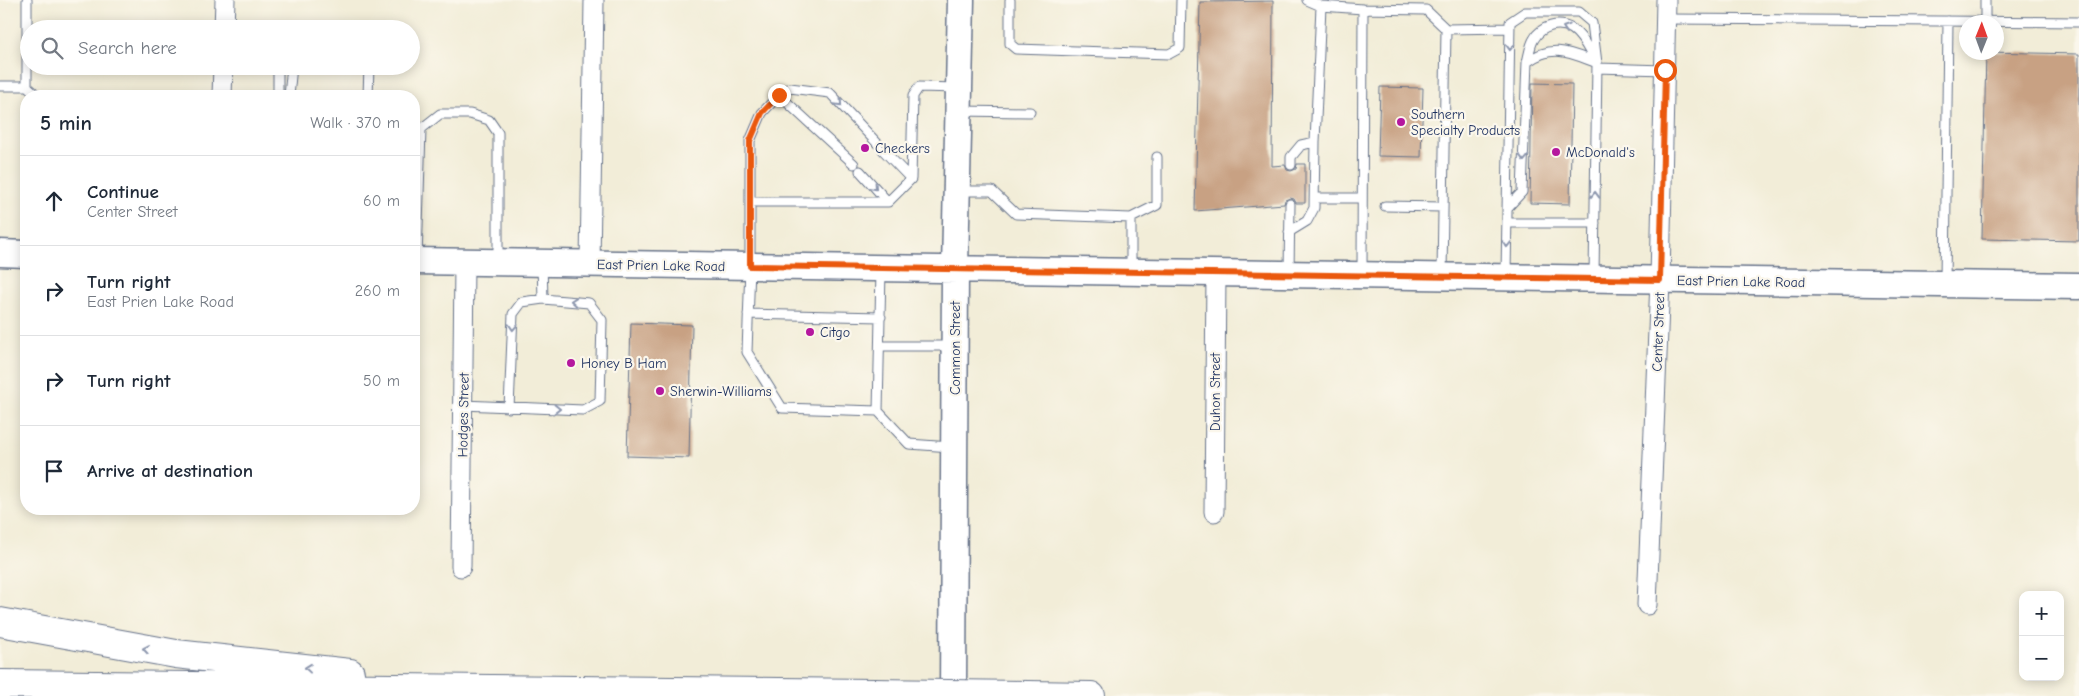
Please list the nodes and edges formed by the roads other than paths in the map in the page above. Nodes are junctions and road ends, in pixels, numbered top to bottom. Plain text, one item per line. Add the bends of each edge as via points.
1 (27, 0) edge
2 (225, 0) edge
3 (594, 0) edge
4 (961, 0) edge
5 (1010, 0) edge
6 (1181, 0) edge
7 (1307, 0) edge
8 (1985, 0) edge
9 (1321, 6) junction
10 (1666, 9) edge
11 (1363, 10) junction
12 (1985, 15) edge
13 (27, 20) edge
14 (224, 20) edge
15 (1948, 21) junction
16 (1959, 21) edge
17 (2004, 21) edge
18 (2079, 22) edge
19 (1446, 28) junction
20 (1510, 28) junction
21 (1527, 62) junction
22 (1597, 66) junction
23 (1665, 70) junction
24 (27, 75) edge
25 (223, 75) edge
26 (278, 75) edge
27 (291, 75) edge
28 (366, 75) edge
29 (369, 75) edge
30 (369, 80) junction
31 (0, 86) edge
32 (27, 86) junction
33 (31, 90) edge
34 (222, 90) edge
35 (278, 90) edge
36 (290, 90) edge
37 (368, 90) edge
38 (779, 95) junction
39 (959, 100) junction
40 (1030, 112) dead end
41 (1315, 142) junction
42 (420, 151) edge
43 (1157, 157) dead end
44 (1291, 165) dead end
45 (911, 179) junction
46 (957, 191) junction
47 (1314, 198) junction
48 (1362, 198) junction
49 (750, 202) junction
50 (888, 202) junction
51 (1290, 204) dead end
52 (1386, 206) dead end
53 (1443, 207) junction
54 (1508, 207) junction
55 (1132, 218) junction
56 (1507, 223) junction
57 (1595, 223) junction
58 (1289, 232) junction
59 (0, 253) edge
60 (20, 254) edge
61 (420, 261) edge
62 (464, 262) junction
63 (498, 263) junction
64 (542, 264) junction
65 (590, 265) junction
66 (750, 266) junction
67 (881, 268) junction
68 (955, 268) junction
69 (1130, 271) junction
70 (1216, 272) junction
71 (1288, 274) junction
72 (1362, 275) junction
73 (1442, 276) junction
74 (1506, 277) junction
75 (1594, 279) junction
76 (1660, 280) junction
77 (1945, 284) junction
78 (2079, 286) edge
79 (543, 299) junction
80 (748, 314) junction
81 (880, 317) junction
82 (880, 346) junction
83 (955, 346) junction
84 (463, 406) junction
85 (509, 408) junction
86 (878, 411) junction
87 (954, 448) junction
88 (1214, 512) dead end
89 (461, 567) dead end
90 (1647, 605) dead end
91 (0, 622) edge
92 (0, 684) edge
93 (513, 690) junction
94 (1028, 695) edge
95 (953, 696) edge
96 (1091, 696) edge

1 - 13 lane
2 - 14 street
3 - 65 street
4 - 39 street, Common Street
5 - 6 lane via 1010,44 1016,49 1169,54 1180,48
7 - 9 lane
8 - 12 lane
9 - 11 lane
9 - 41 lane
10 - 15 lane
10 - 23 street, Center Street
11 - 19 lane via 1426,10
11 - 48 lane
15 - 16 lane
15 - 77 lane
17 - 18 lane
19 - 20 lane
19 - 53 lane
20 - 22 lane via 1510,22 1525,12 1579,12 1592,23
20 -> 54 lane
21 - 22 lane via 1556,50
22 -> 21 lane via 1580,37 1572,29 1559,26 1549,26 1540,31 1533,40
21 -> 54 lane via 1522,192
22 - 23 lane
57 -> 22 lane
23 - 76 street, Center Street
24 - 32 lane
25 - 34 street
26 - 35 lane
27 - 36 lane
28 - 30 lane
29 - 30 lane
30 - 37 lane
31 - 32 lane
32 - 33 lane
38 -> 45 lane via 790,88 830,93
38 - 49 lane via 762,113 750,141
38 -> 50 lane via 857,168
39 - 40 lane
39 - 45 lane via 920,87 913,96
39 - 46 street, Common Street
41 - 44 lane via 1301,146 1291,157
41 - 47 lane
42 - 63 lane via 421,129 440,114 470,114 489,120 498,133
43 - 55 lane via 1157,205
45 - 50 lane
46 - 55 lane via 992,191 1016,214
46 - 68 street, Common Street
47 - 48 lane
47 - 58 lane via 1314,208 1307,221
48 - 72 lane
49 - 50 lane
49 - 66 lane
51 - 58 lane
52 - 53 lane
53 - 73 lane
54 - 56 lane
55 - 69 lane
56 - 57 lane
56 -> 74 lane
57 - 75 lane
58 - 71 lane
59 - 60 street
61 - 62 street, East Prien Lake Road
62 - 63 street, East Prien Lake Road
62 - 84 street, Hodges Street
63 - 64 street, East Prien Lake Road
64 - 65 street, East Prien Lake Road
64 - 79 lane
65 - 66 street, East Prien Lake Road
66 - 67 street, East Prien Lake Road
66 - 80 lane
67 - 68 street, East Prien Lake Road
67 - 81 lane
68 - 69 street, East Prien Lake Road
68 - 83 street, Common Street
69 - 70 street, East Prien Lake Road
70 - 71 street, East Prien Lake Road
70 - 88 street, Duhon Street
71 - 72 street, East Prien Lake Road
72 - 73 street, East Prien Lake Road
73 - 74 street, East Prien Lake Road
74 - 75 street, East Prien Lake Road
75 - 76 street, East Prien Lake Road
76 - 77 street, East Prien Lake Road
76 - 90 street, Center Street
77 - 78 street, East Prien Lake Road
79 -> 85 lane via 522,302 513,314
85 -> 79 lane via 583,410 600,401 602,320 589,303
80 - 81 lane
80 - 86 lane via 746,352 782,408
81 - 82 lane
82 - 83 lane
82 - 86 lane
83 - 87 street, Common Street
84 - 85 lane
84 - 89 street, Hodges Street
86 - 87 lane via 909,444
87 - 95 street, Common Street
93 -> 91 highway via 176,654
92 - 93 highway
93 - 94 highway, bridge
94 - 96 highway

